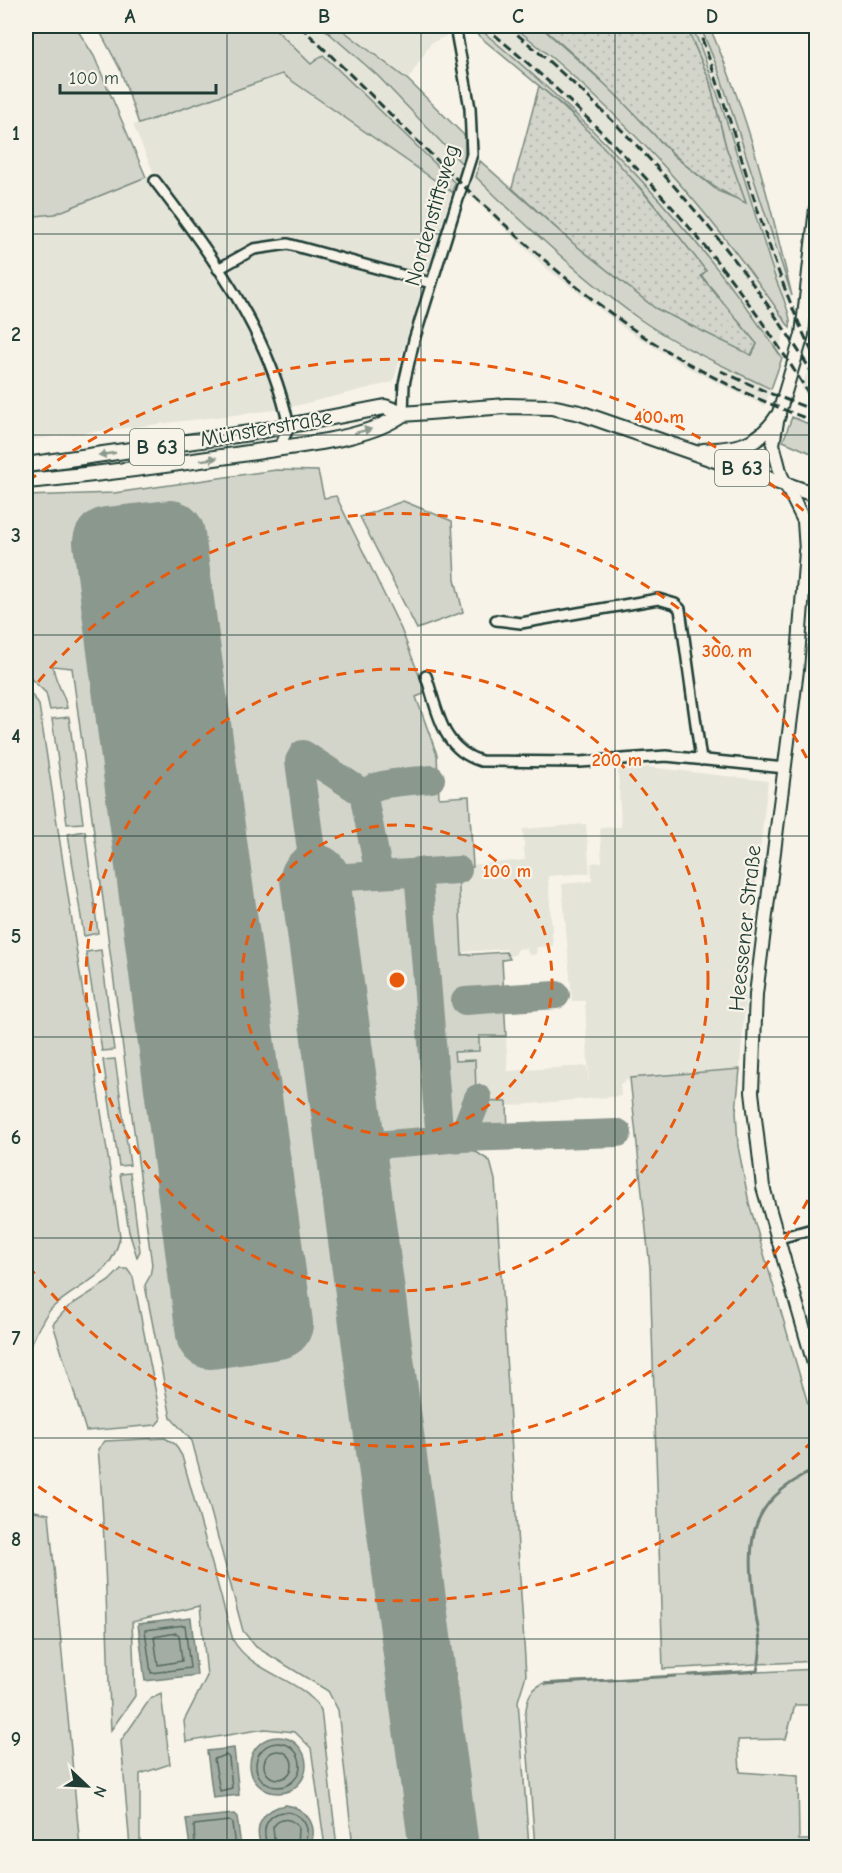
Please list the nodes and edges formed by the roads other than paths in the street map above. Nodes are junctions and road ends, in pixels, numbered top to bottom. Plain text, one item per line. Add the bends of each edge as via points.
1 (455, 26) edge
2 (154, 182) dead end
3 (816, 208) edge
4 (218, 269) junction
5 (431, 284) junction
6 (812, 288) edge
7 (403, 414) junction
8 (778, 416) junction
9 (289, 427) junction
10 (279, 448) junction
11 (695, 451) junction
12 (26, 465) edge
13 (26, 481) edge
14 (787, 485) junction
15 (816, 495) edge
16 (816, 534) edge
17 (806, 551) junction
18 (496, 620) dead end
19 (426, 676) dead end
20 (701, 760) junction
21 (785, 768) junction
22 (816, 1228) edge
23 (776, 1239) junction
24 (816, 1371) edge

1 - 5 street, Nordenstiftsweg via 470,108 472,153
2 - 4 street
3 - 6 main road, Heessener Straße
4 - 5 street via 254,249 288,244
4 - 9 street via 258,333
5 - 7 street, Nordenstiftsweg via 404,384
6 - 8 main road, Heessener Straße
7 - 9 main road, Münsterstraße / B 63 via 386,407
10 -> 7 main road, Münsterstraße / B 63 via 388,424
7 - 11 main road, Münsterstraße / B 63 via 506,406 551,407 599,418
8 - 11 main road via 752,443
8 - 14 main road, Heessener Straße via 773,449
9 - 10 street
9 -> 12 main road, Münsterstraße / B 63
13 -> 10 main road, Münsterstraße / B 63 via 113,474
11 - 14 main road, Münsterstraße / B 63
14 - 15 main road, Münsterstraße / B 63
14 - 17 main road, Heessener Straße via 805,525
16 - 17 main road
17 - 21 main road, Heessener Straße
18 - 20 street via 521,623 658,599 675,604 680,609
19 - 20 street via 448,740 467,757 481,761 580,762 666,756
20 - 21 street
21 - 23 main road, Heessener Straße via 756,994 753,1065 758,1157
22 - 23 street
23 - 24 main road, Heessener Straße

